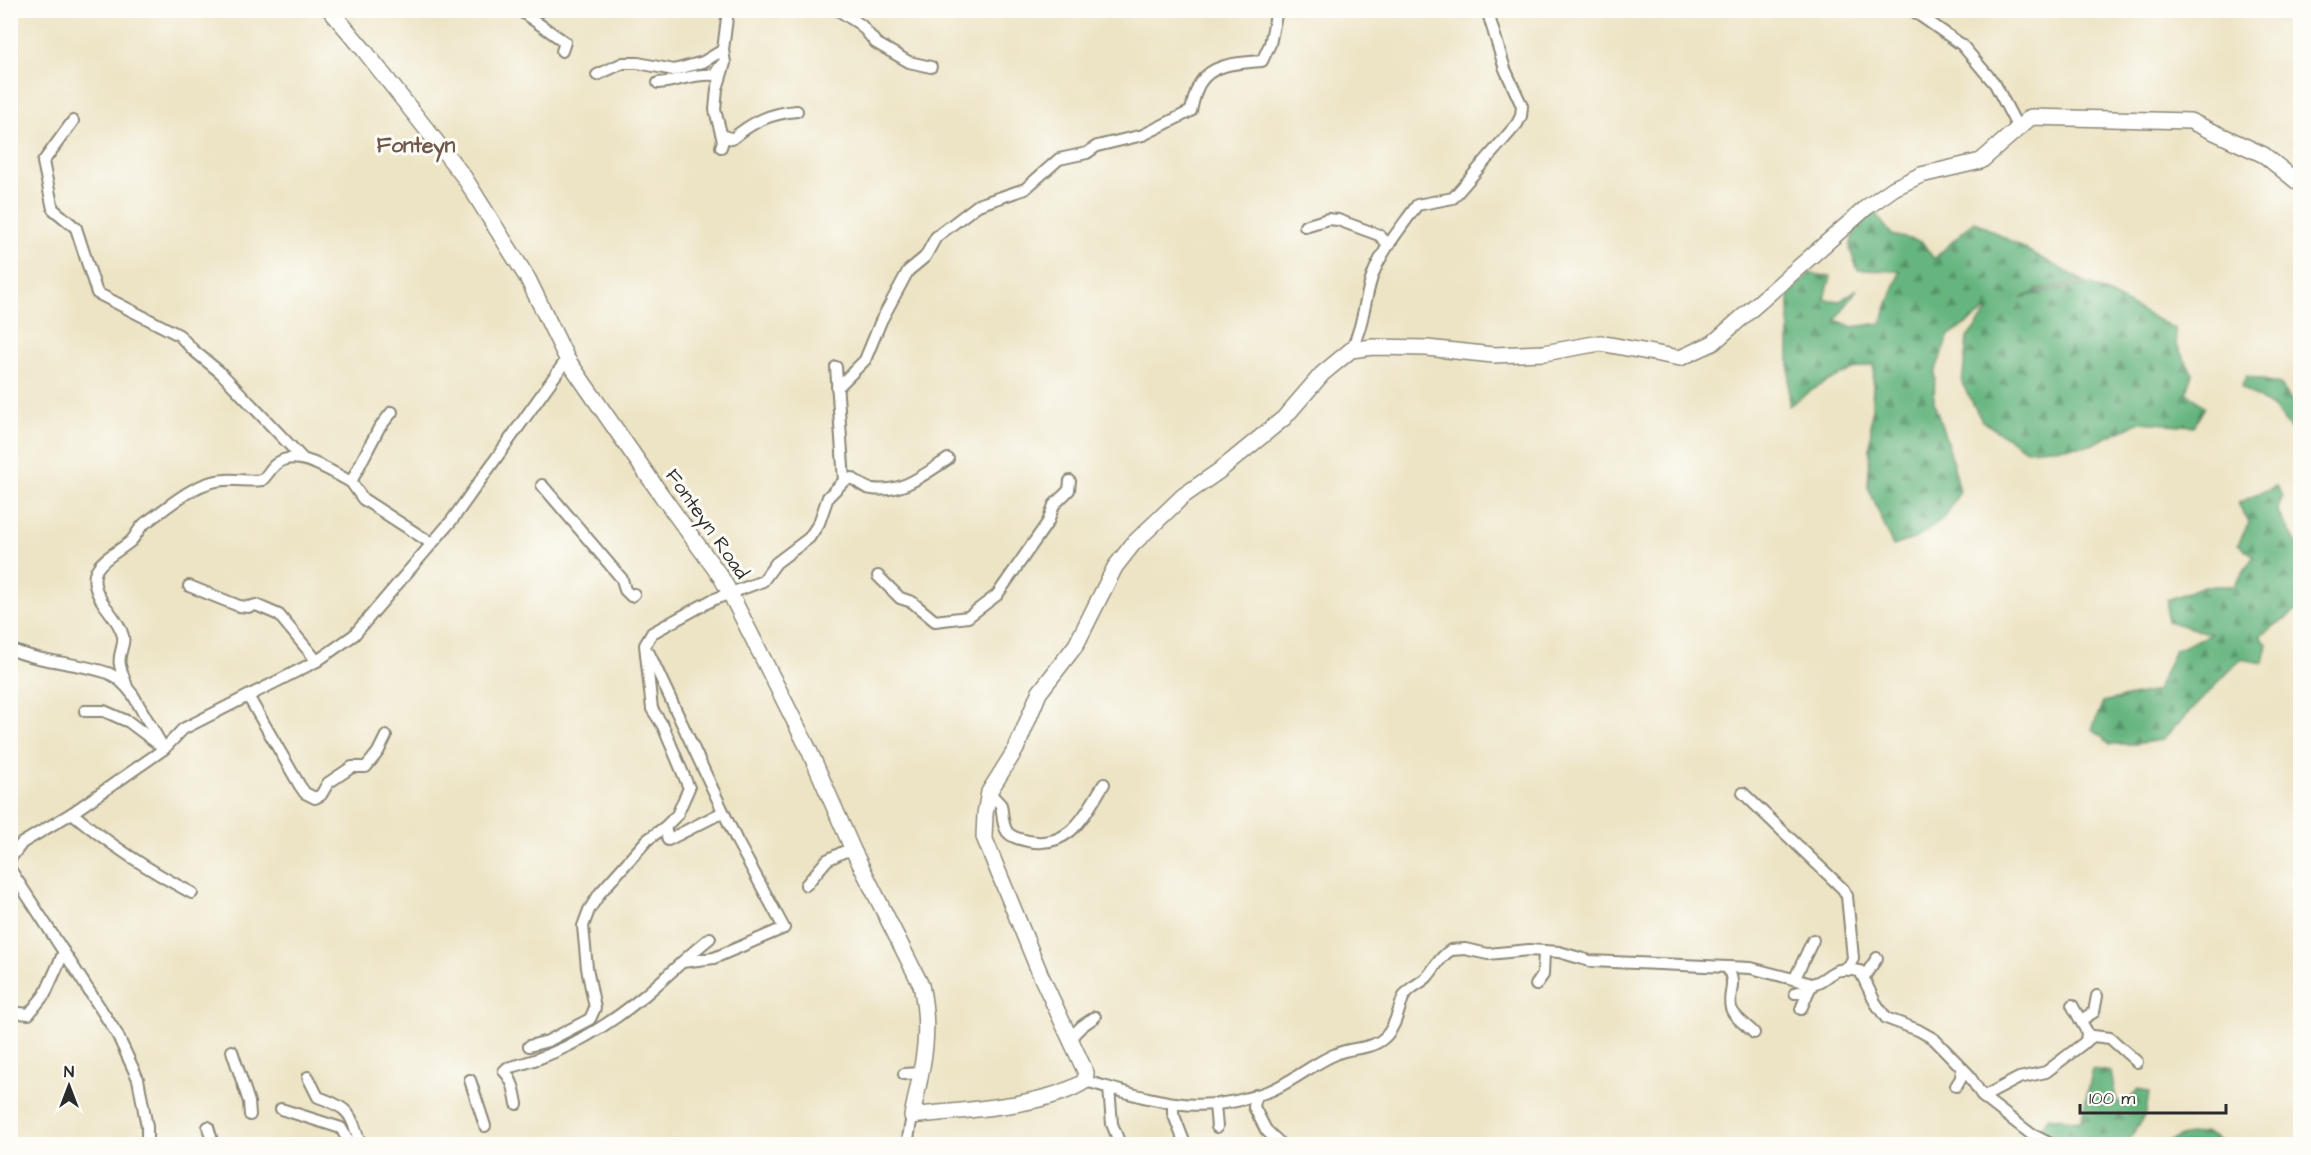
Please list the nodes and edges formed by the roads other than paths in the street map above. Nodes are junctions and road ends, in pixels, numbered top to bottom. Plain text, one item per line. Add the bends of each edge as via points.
1 (330, 10) edge
2 (519, 10) edge
3 (728, 10) edge
4 (838, 10) edge
5 (1278, 10) edge
6 (1487, 10) edge
7 (1911, 10) edge
8 (723, 50) junction
9 (562, 51) dead end
10 (931, 68) dead end
11 (597, 75) dead end
12 (658, 83) dead end
13 (797, 111) dead end
14 (73, 121) dead end
15 (2019, 130) junction
16 (722, 135) junction
17 (721, 147) dead end
18 (2301, 184) edge
19 (1305, 226) dead end
20 (1389, 245) junction
21 (1351, 350) junction
22 (567, 360) junction
23 (836, 367) dead end
24 (837, 388) junction
25 (392, 412) dead end
26 (303, 459) junction
27 (948, 459) dead end
28 (844, 481) junction
29 (1070, 481) dead end
30 (351, 482) junction
31 (542, 485) dead end
32 (431, 543) junction
33 (878, 576) dead end
34 (189, 586) dead end
35 (634, 594) dead end
36 (731, 595) junction
37 (645, 645) junction
38 (10, 649) edge
39 (317, 661) junction
40 (127, 687) junction
41 (248, 696) junction
42 (85, 711) dead end
43 (386, 736) dead end
44 (164, 749) junction
45 (1104, 784) dead end
46 (989, 792) junction
47 (1743, 793) dead end
48 (723, 812) junction
49 (72, 813) junction
50 (665, 828) junction
51 (853, 850) junction
52 (10, 859) edge
53 (10, 869) edge
54 (806, 885) dead end
55 (192, 893) dead end
56 (710, 938) dead end
57 (1813, 940) dead end
58 (1544, 951) junction
59 (64, 952) junction
60 (1877, 958) dead end
61 (682, 962) junction
62 (1727, 967) junction
63 (1842, 970) junction
64 (1864, 977) junction
65 (1795, 978) junction
66 (1536, 985) dead end
67 (1811, 987) junction
68 (1795, 993) dead end
69 (2097, 996) dead end
70 (2072, 1005) dead end
71 (1801, 1009) dead end
72 (10, 1012) edge
73 (1095, 1017) dead end
74 (2081, 1020) junction
75 (1754, 1033) dead end
76 (1069, 1039) junction
77 (2086, 1042) junction
78 (529, 1046) dead end
79 (232, 1051) dead end
80 (2137, 1062) dead end
81 (1962, 1068) junction
82 (921, 1073) junction
83 (904, 1074) dead end
84 (308, 1077) dead end
85 (470, 1080) dead end
86 (1085, 1081) junction
87 (1956, 1086) dead end
88 (1109, 1088) junction
89 (1256, 1095) junction
90 (1983, 1097) junction
91 (517, 1104) dead end
92 (1173, 1104) junction
93 (1215, 1105) junction
94 (281, 1109) dead end
95 (250, 1115) dead end
96 (912, 1116) junction
97 (484, 1126) dead end
98 (208, 1127) dead end
99 (1217, 1127) dead end
100 (147, 1144) edge
101 (213, 1144) edge
102 (350, 1144) edge
103 (360, 1144) edge
104 (906, 1144) edge
105 (1120, 1144) edge
106 (1185, 1144) edge
107 (1281, 1144) edge
108 (2051, 1144) edge

1 - 22 street, Fonteyn Road via 464,177 528,279
2 - 9 street via 565,42
3 - 8 street
4 - 10 street via 861,26 876,43 909,62
5 - 24 street via 1262,61 1209,72 1198,84 1191,111 1143,135 1059,159 1025,189 978,205 936,237 925,257 908,271 865,360
6 - 20 street via 1505,69 1522,106 1521,116 1453,198 1418,205
7 - 15 street via 1962,45 1995,84
8 - 11 street via 703,62 674,70 623,63
8 - 12 street via 721,65 714,75 684,76
8 - 16 street via 725,63 715,110
13 - 16 street via 777,113 732,140
14 - 26 street via 43,162 53,209 76,228 97,293 179,335
15 - 18 street via 2031,117 2190,121 2264,155
15 - 21 street via 1981,162 1921,175 1894,188 1867,207 1713,344 1680,358 1600,343 1544,353 1493,355 1427,348
16 - 17 street
19 - 20 street via 1338,220 1379,235
20 - 21 street via 1372,279
21 - 46 street via 1322,374 1284,418 1183,496 1133,544 1115,567 1076,645 1039,693 1016,749
22 - 32 street via 452,520
22 - 36 street, Fonteyn Road
23 - 24 street
24 - 28 street
25 - 30 street via 379,428
26 - 30 street
26 - 40 street via 282,461 262,480 200,485 145,523 134,538 98,565 98,596 122,632 120,665
27 - 28 street via 891,491 870,490 852,478
28 - 36 street via 828,496 809,538 776,564 763,581
29 - 33 street via 1069,490 1054,505 1048,522 997,595 968,617 935,621 912,602 900,598
30 - 32 street via 363,499
31 - 35 street via 622,579 625,590 631,596
32 - 39 street via 354,635
34 - 39 street via 238,606 256,605 274,612
36 - 37 street via 712,600 652,633
36 - 51 street, Fonteyn Road via 809,750
37 - 48 street
37 - 50 street via 652,709 689,788 677,815
38 - 40 street via 30,658 110,674
39 - 41 street
40 - 44 street
41 - 43 street via 300,786 315,798 328,783 352,767 366,767
41 - 44 street via 183,729
42 - 44 street via 104,711 129,722
44 - 49 street
45 - 46 street via 1076,826 1057,841 1042,843 1015,838 1006,831 1001,805
46 - 76 street via 984,837
47 - 63 street via 1847,896 1853,958
48 - 50 street via 668,840
48 - 61 street via 784,928 714,958
49 - 52 street via 22,843
49 - 55 street via 162,877
50 - 78 street via 647,840 589,910 583,926 595,1008 590,1019 548,1041
51 - 54 street via 827,860
51 - 82 street, Fonteyn Road via 921,985 927,1039
53 - 59 street
56 - 61 street
57 - 65 street
58 - 62 street via 1590,962
58 - 66 street via 1543,975
58 - 89 street via 1488,954 1450,950 1426,978 1410,988 1385,1037 1371,1046 1337,1053
59 - 72 street via 45,994 30,1014
59 - 100 street via 117,1034 138,1079
60 - 64 street
61 - 91 street via 644,997 588,1035 548,1057 506,1069
62 - 65 street
62 - 75 street via 1734,978 1731,1008
63 - 64 street via 1860,971
63 - 67 street
64 - 81 street via 1886,1018 1934,1039
65 - 67 street
67 - 68 street
67 - 71 street
69 - 74 street via 2094,1012
70 - 74 street
73 - 76 street
74 - 77 street via 2087,1032
76 - 86 street via 1086,1073
77 - 80 street via 2093,1036 2110,1038
77 - 90 street via 2046,1072 2019,1078
79 - 95 street
81 - 87 street
81 - 90 street
82 - 83 street
82 - 96 street, Fonteyn Road
84 - 103 street via 318,1097 349,1113
85 - 97 street
86 - 88 street
86 - 96 street via 1071,1090 1030,1101
88 - 92 street
88 - 105 street via 1112,1124
89 - 93 street
89 - 107 street via 1254,1107 1266,1130
90 - 108 street via 2031,1134
92 - 93 street
92 - 106 street
93 - 99 street
94 - 102 street via 341,1128
96 - 104 street
98 - 101 street

